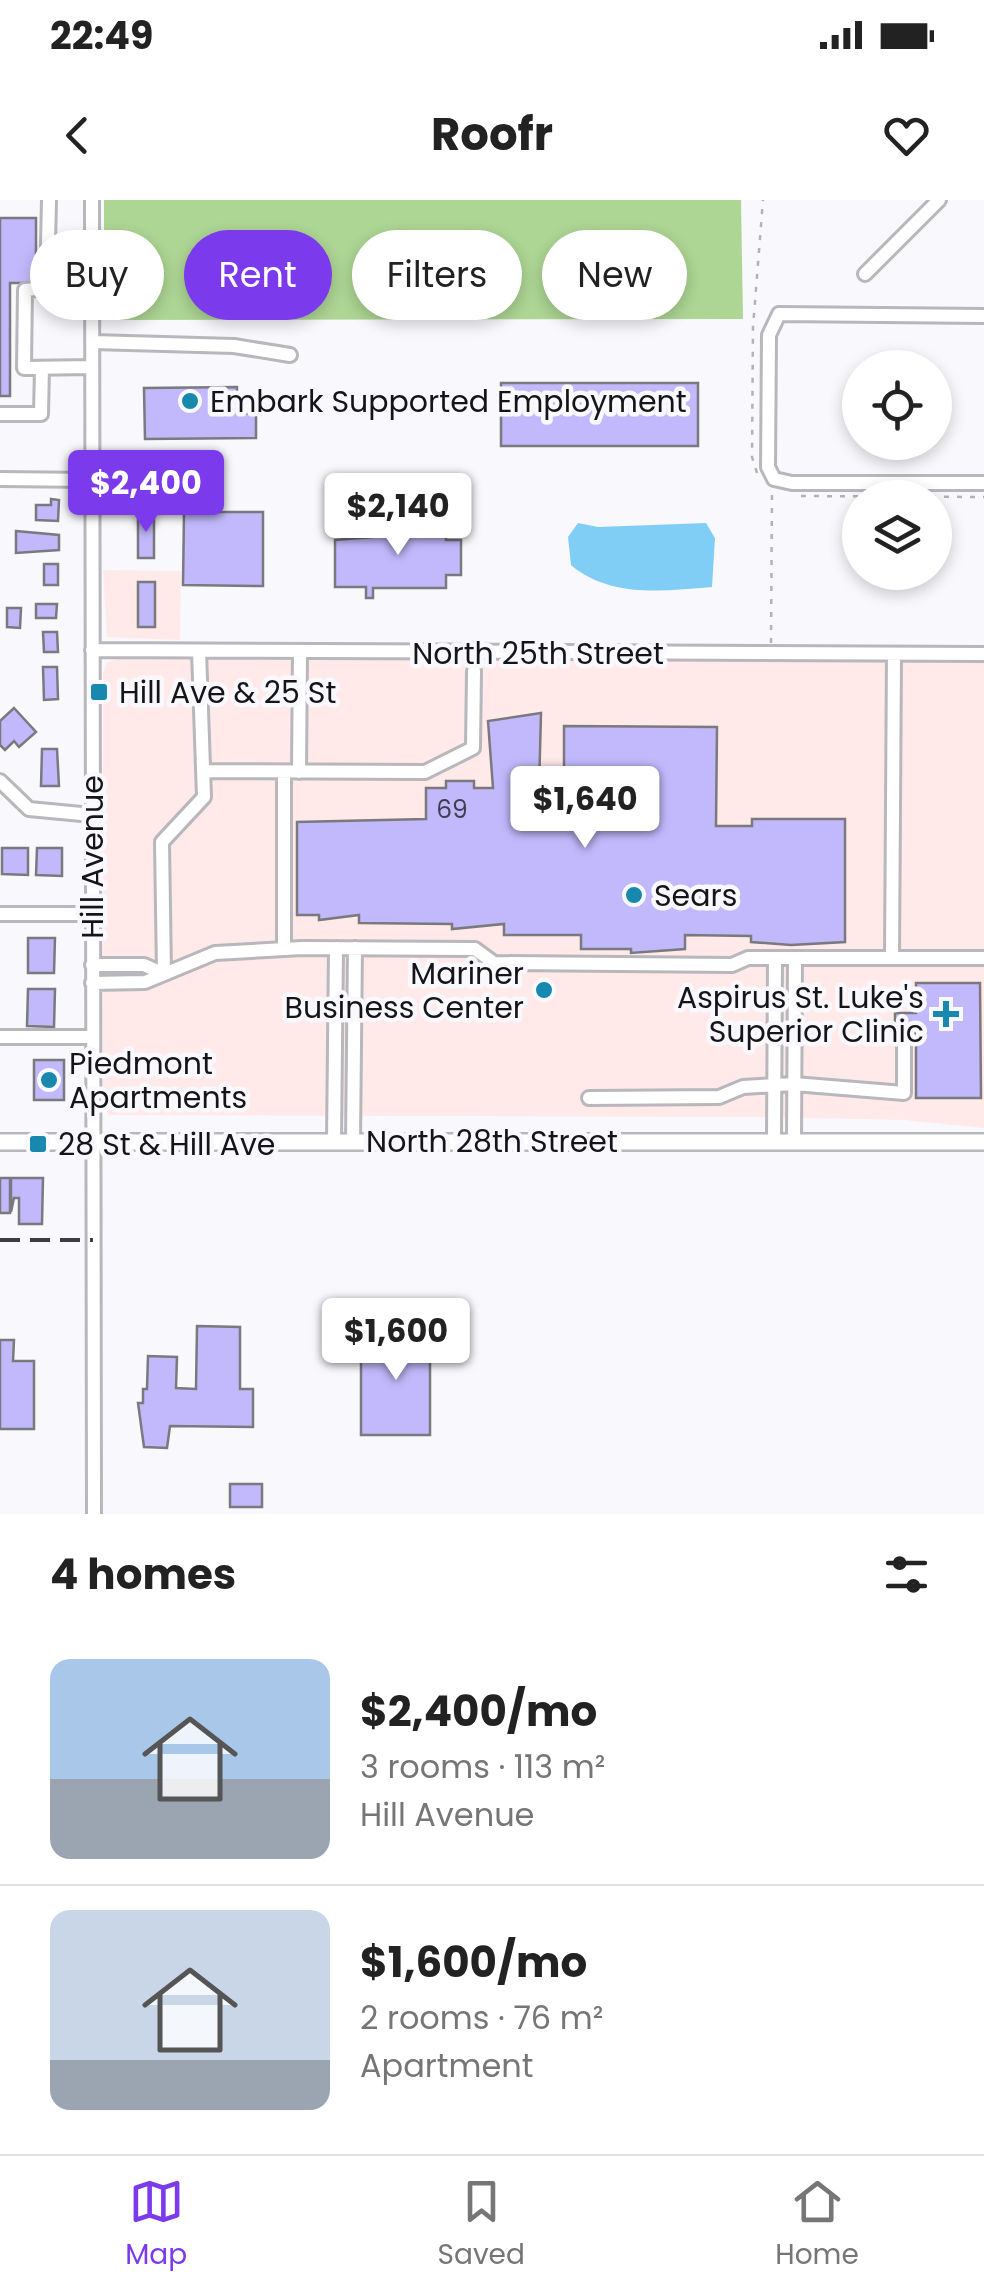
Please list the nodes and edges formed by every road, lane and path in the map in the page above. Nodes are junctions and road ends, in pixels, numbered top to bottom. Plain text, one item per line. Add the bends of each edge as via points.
1 (49, 200) edge
2 (92, 200) edge
3 (763, 200) edge
4 (939, 200) edge
5 (865, 274) dead end
6 (984, 316) edge
7 (93, 342) junction
8 (290, 355) dead end
9 (92, 367) junction
10 (42, 368) junction
11 (0, 414) edge
12 (0, 479) edge
13 (92, 480) junction
14 (984, 483) edge
15 (796, 490) junction
16 (772, 492) junction
17 (782, 495) dead end
18 (984, 497) edge
19 (92, 650) junction
20 (199, 651) junction
21 (300, 652) junction
22 (771, 654) junction
23 (894, 654) junction
24 (984, 654) edge
25 (474, 670) dead end
26 (204, 770) junction
27 (284, 772) junction
28 (299, 772) junction
29 (0, 781) edge
30 (92, 816) junction
31 (0, 914) edge
32 (92, 914) junction
33 (284, 948) junction
34 (336, 948) junction
35 (355, 948) junction
36 (775, 958) junction
37 (794, 958) junction
38 (892, 958) junction
39 (984, 958) edge
40 (92, 965) junction
41 (164, 974) junction
42 (92, 983) junction
43 (904, 1033) dead end
44 (0, 1037) edge
45 (93, 1037) junction
46 (794, 1084) junction
47 (774, 1085) junction
48 (588, 1098) dead end
49 (93, 1140) junction
50 (334, 1141) junction
51 (353, 1141) junction
52 (0, 1142) edge
53 (774, 1142) junction
54 (794, 1142) junction
55 (984, 1142) edge
56 (94, 1514) edge

1 - 10 street via 47,288 25,290 24,368
2 - 7 street, Hill Avenue
3 - 16 path via 752,457
4 - 5 street
6 - 15 street via 779,314 769,335 768,467 774,480
7 - 8 street via 234,346
7 - 9 street, Hill Avenue
9 - 10 street
9 - 13 street, Hill Avenue
10 - 11 street via 41,414
12 - 13 street
13 - 19 street, Hill Avenue
14 - 15 street
15 - 18 path
16 - 17 path
16 - 22 path
19 - 20 street, North 25th Street
19 - 30 street, Hill Avenue
20 - 21 street, North 25th Street
20 - 26 street
21 - 22 street, North 25th Street
21 - 28 street
22 - 23 street, North 25th Street
23 - 24 street, North 25th Street
23 - 38 street
25 - 28 street via 473,748 425,772
26 - 27 street
26 - 41 street via 204,797 162,842
27 - 28 street
27 - 33 street
29 - 30 street via 29,809
30 - 32 street, Hill Avenue
31 - 32 street
32 - 40 street, Hill Avenue
33 - 34 street
33 - 41 street via 214,953
34 - 35 street
34 - 50 street
35 - 36 street via 476,950 494,963 732,964
35 - 51 street
36 - 37 street
36 - 47 street
37 - 38 street
37 - 46 street
38 - 39 street
40 - 41 street via 144,965
40 - 42 street, Hill Avenue
41 - 42 street via 142,982
42 - 45 street, Hill Avenue
43 - 46 street via 904,1093
44 - 45 street
45 - 49 street, Hill Avenue
46 - 47 street
46 - 54 street
47 - 48 street via 719,1096
47 - 53 street
49 - 50 main road, North 28th Street
49 - 52 main road, North 28th Street
49 - 56 street, Hill Avenue
50 - 51 main road, North 28th Street
51 - 53 main road, North 28th Street
53 - 54 main road, North 28th Street
54 - 55 main road, North 28th Street

